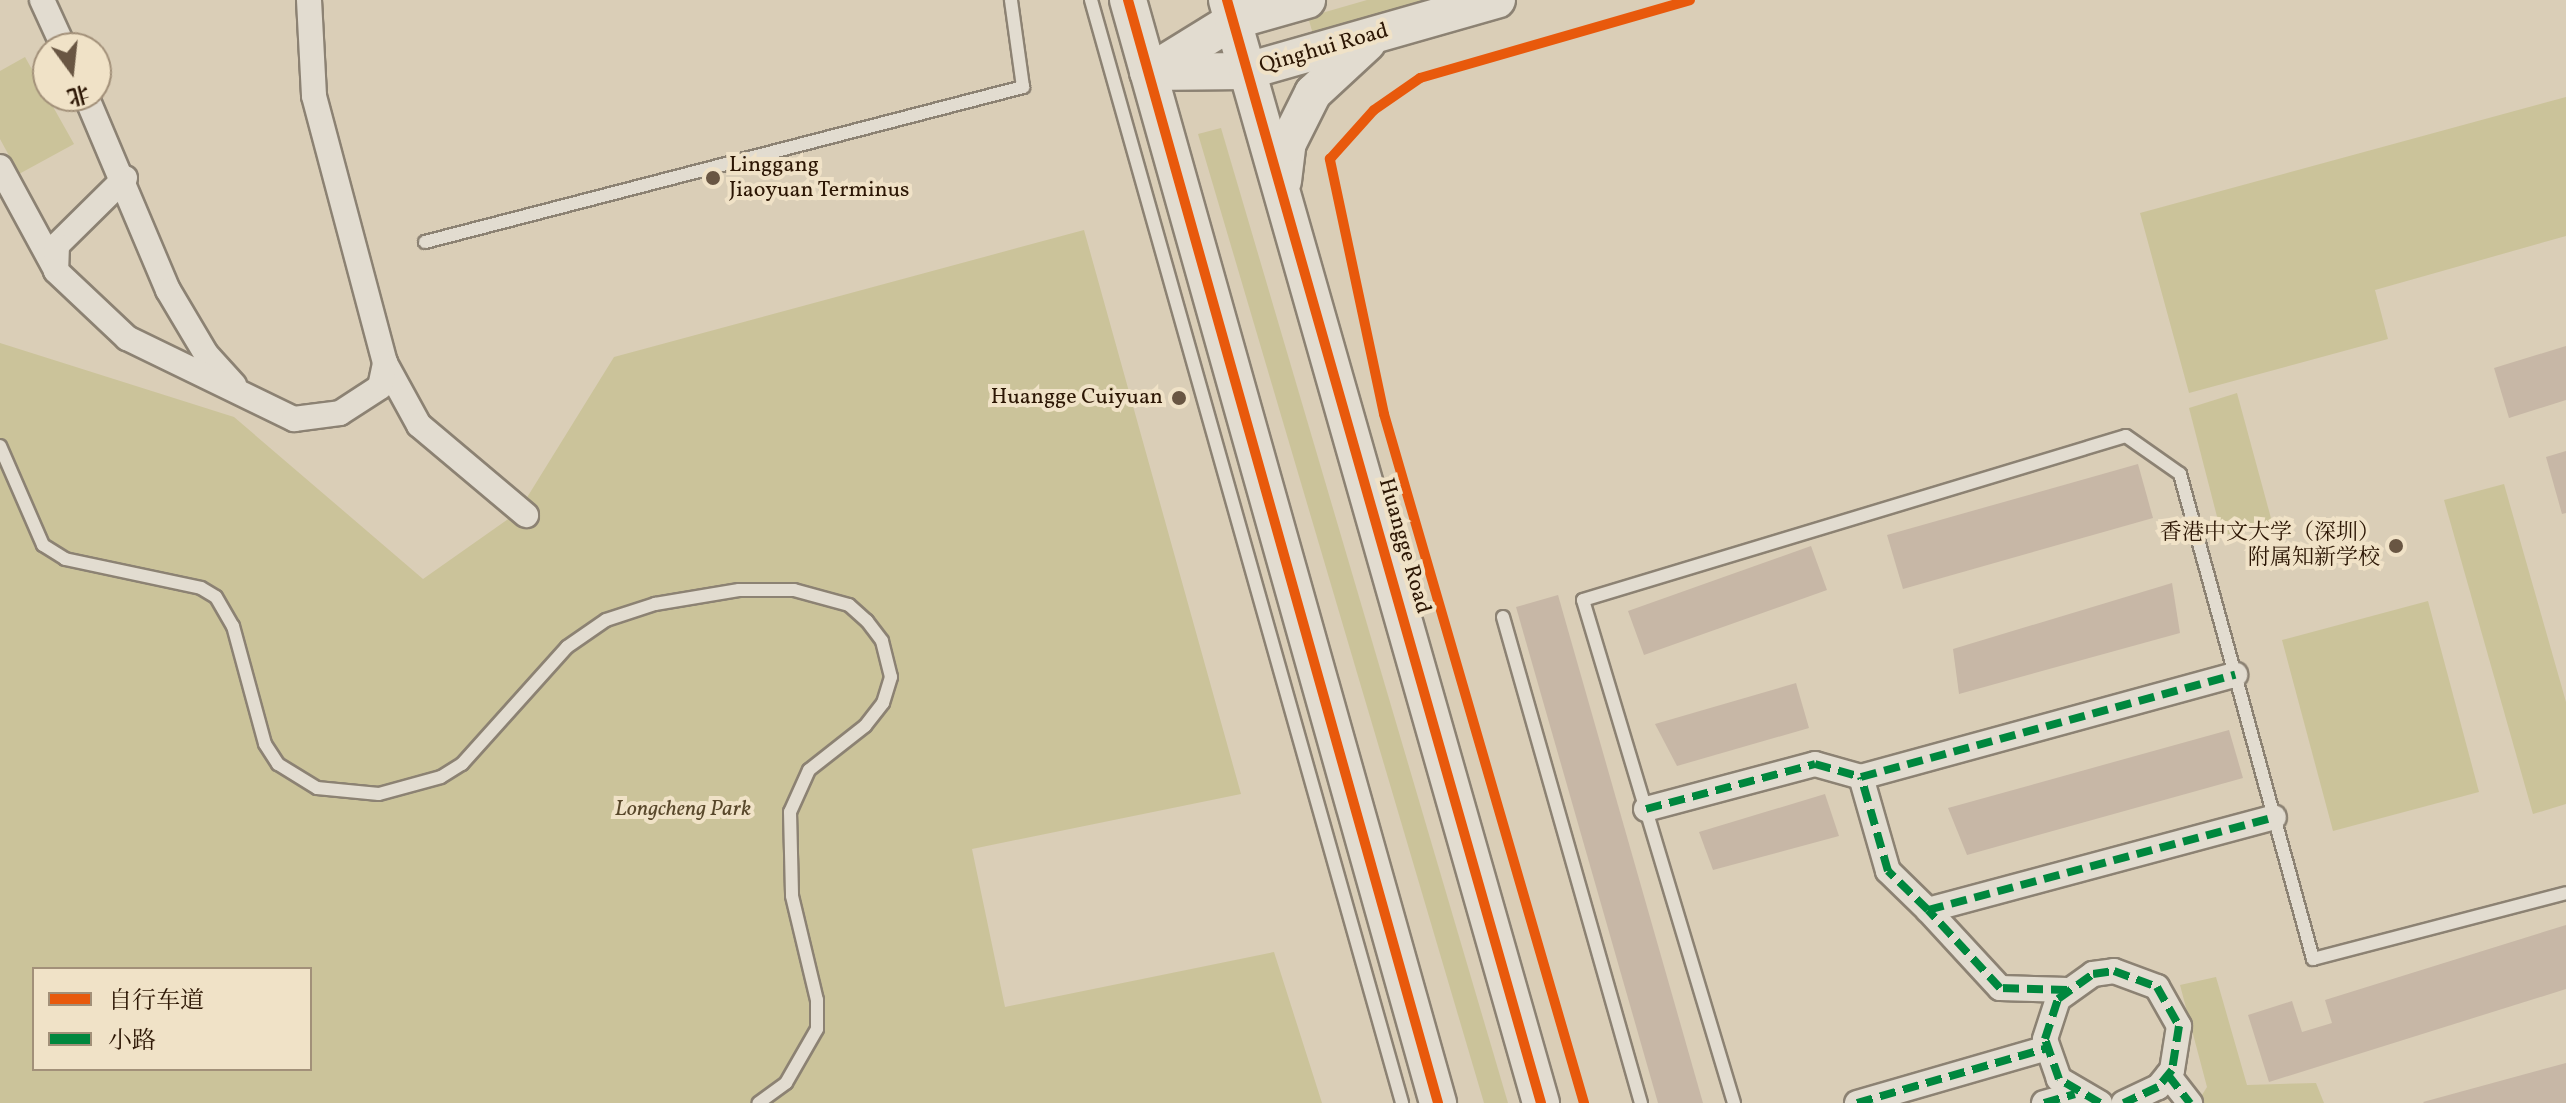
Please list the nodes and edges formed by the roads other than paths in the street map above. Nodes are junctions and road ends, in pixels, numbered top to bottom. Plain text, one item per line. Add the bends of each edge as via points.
1 (42, 0) edge
2 (309, 0) edge
3 (1011, 0) edge
4 (1091, 0) edge
5 (1128, 0) edge
6 (1307, 0) edge
7 (1497, 0) edge
8 (1230, 11) edge
9 (57, 32) edge
10 (1386, 32) junction
11 (1247, 71) junction
12 (1148, 72) junction
13 (94, 112) edge
14 (0, 167) edge
15 (125, 178) junction
16 (1283, 194) junction
17 (425, 242) dead end
18 (56, 271) junction
19 (385, 363) junction
20 (241, 393) junction
21 (0, 446) edge
22 (526, 515) dead end
23 (1503, 617) dead end
24 (2235, 675) junction
25 (1861, 777) junction
26 (1646, 809) junction
27 (2274, 817) junction
28 (2566, 893) edge
29 (1928, 910) junction
30 (2067, 990) junction
31 (2047, 1048) junction
32 (2168, 1075) junction
33 (2075, 1094) junction
34 (758, 1103) edge
35 (1402, 1103) edge
36 (1438, 1103) edge
37 (1541, 1103) edge
38 (1641, 1103) edge
39 (1734, 1103) edge
40 (1857, 1103) edge
41 (2044, 1103) edge
42 (2100, 1103) edge
43 (2124, 1103) edge
44 (2190, 1103) edge

1 - 9 street
2 - 19 street via 314,96
3 - 17 lane via 1023,87
4 - 35 lane
5 - 12 main road
6 - 8 main road
7 - 10 main road, Qinghui Road
8 - 11 main road, Huangge Road
8 - 12 main road
10 - 11 main road, Qinghui Road
10 - 16 main road via 1332,69 1313,93 1288,143
11 - 12 main road, Qinghui Road
11 - 16 main road, Huangge Road
12 - 36 main road
13 - 15 street
14 - 18 street
15 - 18 street via 57,245
15 - 20 street via 168,290 206,354
16 - 37 main road, Huangge Road
18 - 20 street via 127,338
19 - 20 street via 380,387 340,413 294,419
19 - 22 street via 419,425
21 - 34 lane via 43,545 65,559 201,588 216,597 233,626 265,744 278,764 317,788 379,794 441,777 462,764 567,647 606,620 655,604 739,590 794,590 849,605 882,641 891,677 883,703 865,726 809,770 790,812 792,896 817,1000 817,1029 786,1083
23 - 38 lane
24 - 25 street
24 - 26 lane via 2180,474 2126,436 1583,600
24 - 27 lane
25 - 26 street via 1815,764
25 - 29 street via 1888,871
26 - 39 lane
27 - 28 lane via 2313,959
27 - 29 street
29 - 30 street via 2000,988
30 - 31 street via 2049,1018
30 - 32 street via 2093,974 2114,971 2157,987 2179,1026 2179,1048
31 - 33 street via 2059,1079
31 - 40 street
32 - 43 street via 2158,1087
32 - 44 street
33 - 41 street
33 - 42 street

